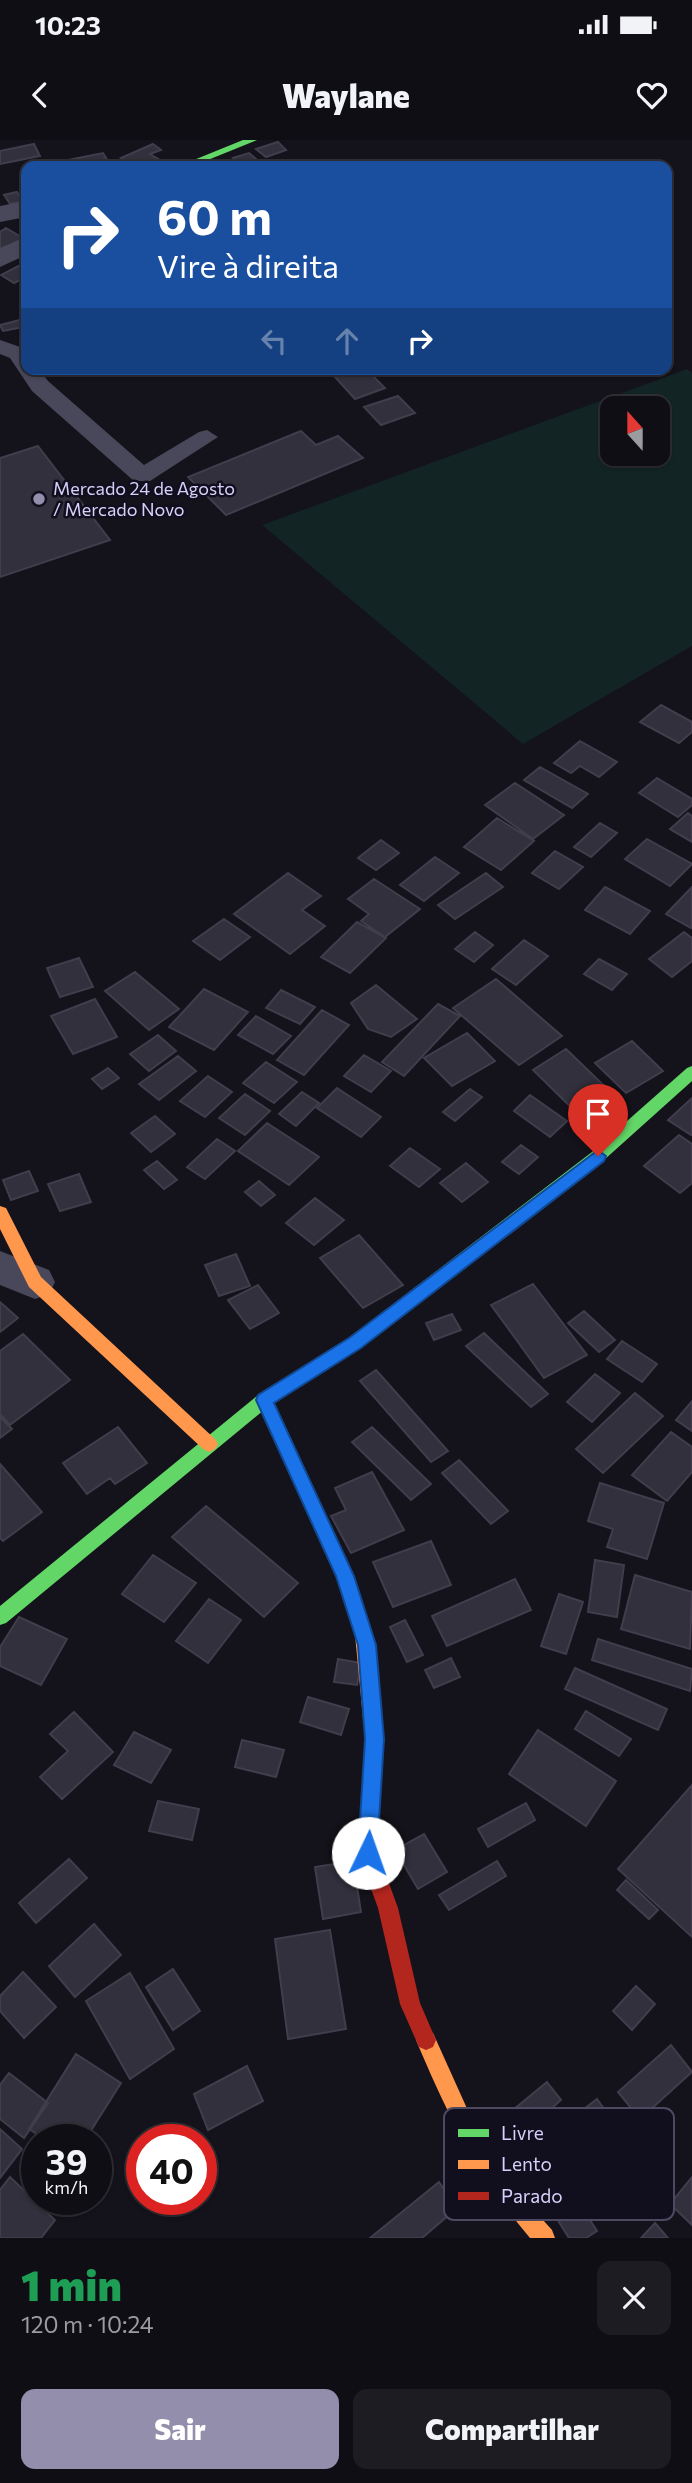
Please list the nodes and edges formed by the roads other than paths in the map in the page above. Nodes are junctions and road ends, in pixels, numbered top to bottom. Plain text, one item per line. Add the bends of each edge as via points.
1 (252, 140) edge
2 (197, 161) edge
3 (21, 210) edge
4 (0, 214) edge
5 (21, 248) edge
6 (0, 259) edge
7 (0, 346) edge
8 (21, 359) edge
9 (32, 375) edge
10 (207, 437) dead end
11 (692, 1072) edge
12 (0, 1213) edge
13 (18, 1275) edge
14 (264, 1400) junction
15 (209, 1444) junction
16 (0, 1617) edge
17 (457, 2108) edge
18 (529, 2220) edge
19 (544, 2238) edge

1 - 2 street
3 - 4 street
5 - 6 street
7 - 8 lane
9 - 10 lane via 142,476
11 - 14 street via 587,1165 355,1343
12 - 13 street
13 - 15 street
14 - 15 street
14 - 17 street via 345,1576 367,1645 374,1739 368,1853 388,1908 410,2004
15 - 16 street
18 - 19 street

